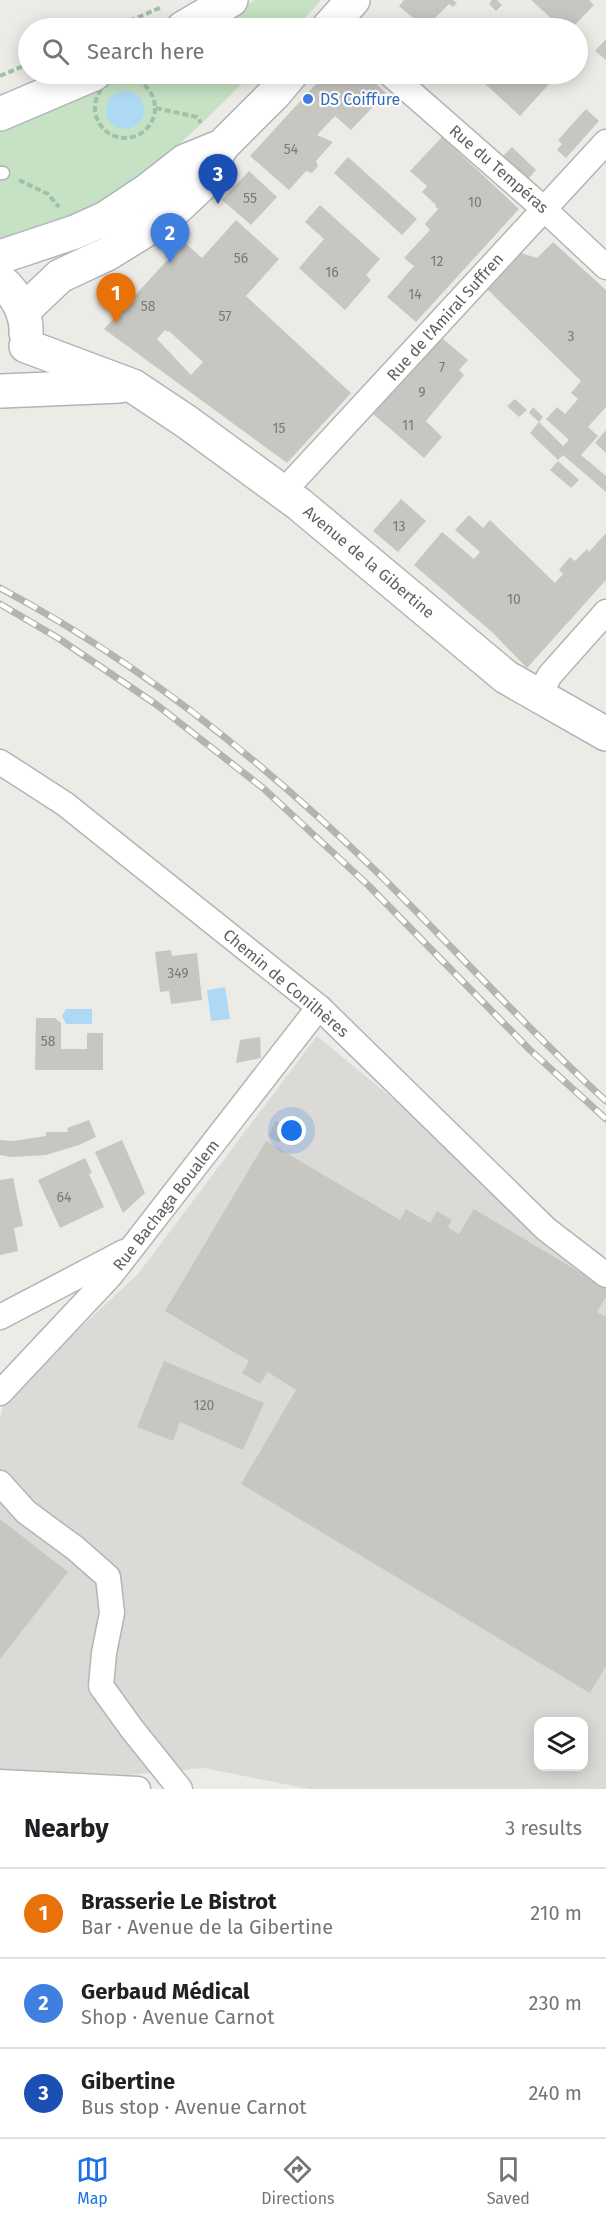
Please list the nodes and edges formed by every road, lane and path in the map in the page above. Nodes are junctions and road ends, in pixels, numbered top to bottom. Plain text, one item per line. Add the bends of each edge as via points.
1 (231, 0) edge
2 (175, 16) edge
3 (18, 68) edge
4 (0, 76) edge
5 (70, 84) edge
6 (107, 84) edge
7 (143, 84) edge
8 (283, 84) edge
9 (401, 84) edge
10 (156, 108) junction
11 (0, 114) edge
12 (606, 142) edge
13 (222, 146) junction
14 (544, 209) junction
15 (0, 257) edge
16 (606, 267) edge
17 (0, 280) edge
18 (22, 311) junction
19 (26, 346) junction
20 (133, 386) junction
21 (1, 392) edge
22 (283, 492) junction
23 (606, 612) edge
24 (538, 696) junction
25 (606, 734) edge
26 (0, 762) edge
27 (319, 1007) junction
28 (132, 1248) junction
29 (606, 1275) edge
30 (0, 1317) edge
31 (0, 1393) edge
32 (0, 1483) edge
33 (0, 1782) edge
34 (138, 1789) edge
35 (180, 1789) edge

1 - 2 main road
3 - 4 path
5 - 11 main road
6 - 10 path via 95,112 98,122 112,136 132,138 142,134
7 - 10 path via 150,89
8 - 13 main road
9 - 14 street, Rue du Tempéras
10 - 13 path via 197,117
12 - 14 street, Rue de l'Amiral Suffren
13 - 15 main road via 185,161 106,218
13 - 18 main road via 200,186 167,217 107,254 60,276
14 - 16 street, Rue du Tempéras
14 - 22 street, Rue de l'Amiral Suffren
17 - 18 main road via 11,290
18 - 19 main road via 27,328
19 - 20 main road, Avenue de la Gibertine
19 - 21 main road via 18,370
20 - 21 main road
20 - 22 main road, Avenue de la Gibertine
22 - 24 main road, Avenue de la Gibertine via 506,677
23 - 24 street via 550,675
24 - 25 main road, Avenue de la Gibertine
26 - 27 street, Chemin de Conilhères via 66,804
27 - 28 street, Rue Bachaga Boualem
27 - 29 street, Chemin de Conilhères via 546,1229
28 - 30 street
28 - 31 street, Rue Bachaga Boualem
32 - 35 street via 26,1512 108,1577 112,1613 101,1686
33 - 34 street

